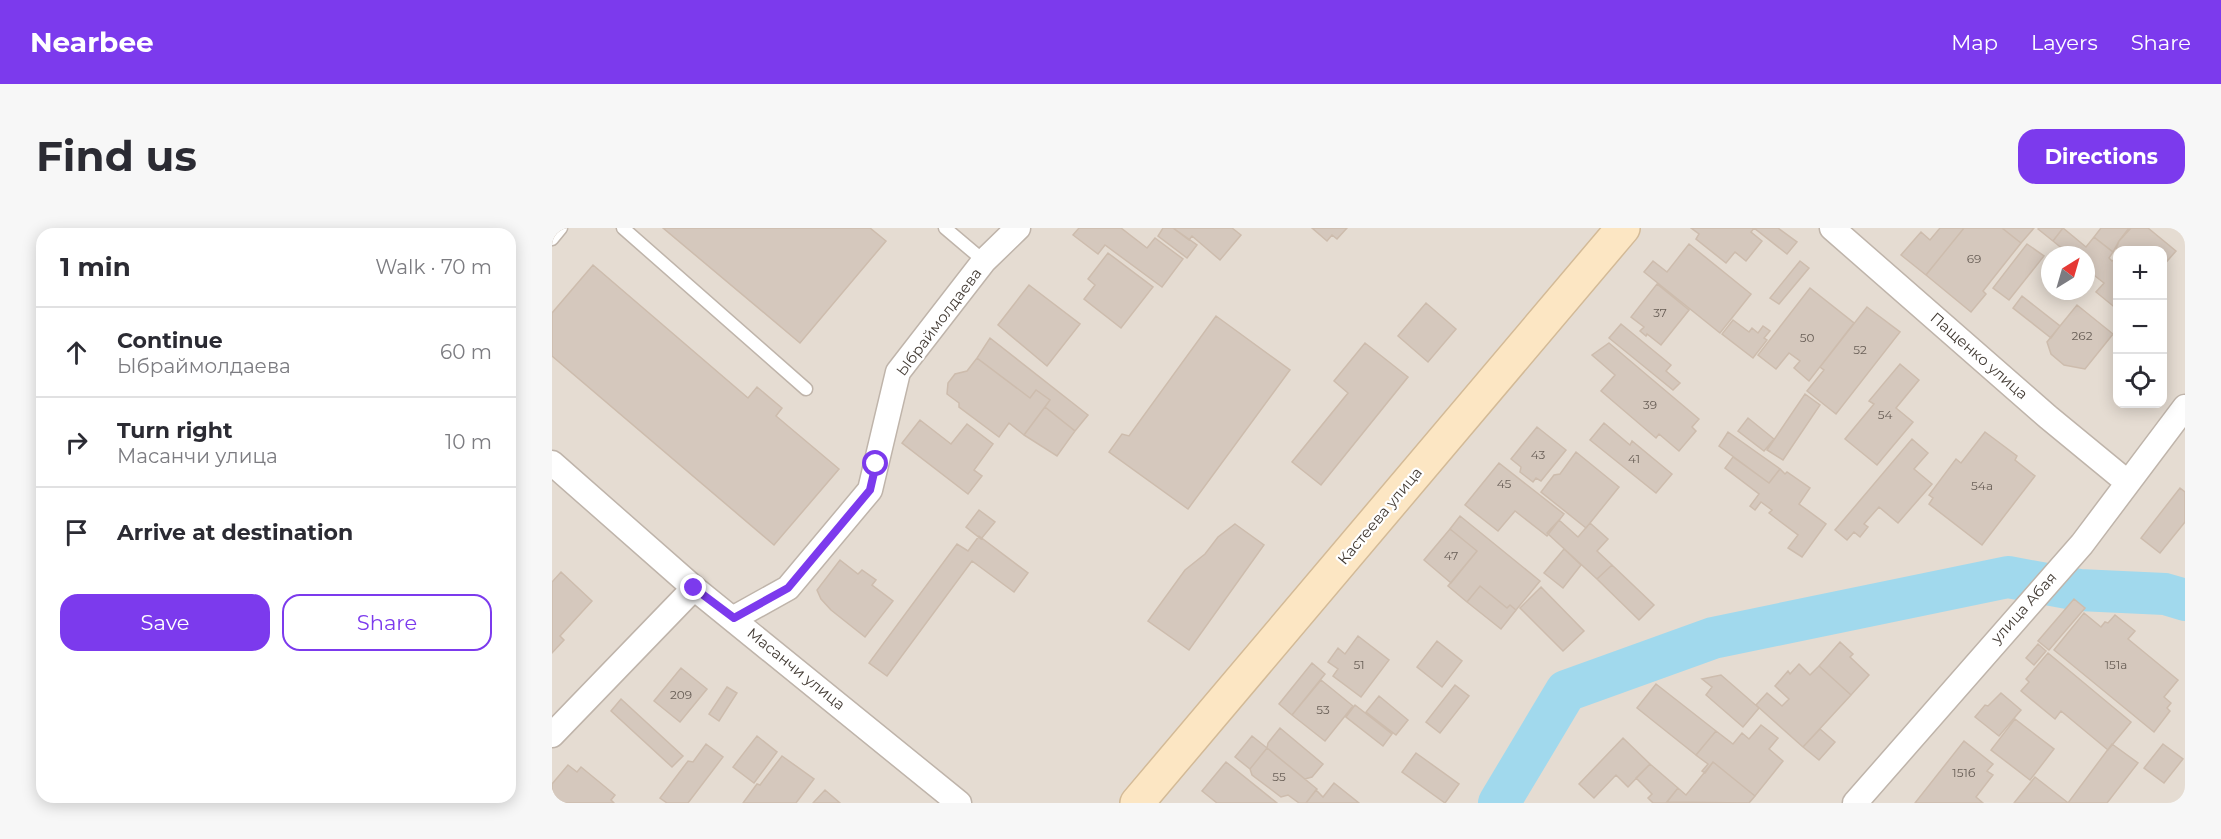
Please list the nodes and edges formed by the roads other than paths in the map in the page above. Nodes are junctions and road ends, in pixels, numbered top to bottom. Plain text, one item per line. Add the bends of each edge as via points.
1 (561, 228) edge
2 (623, 228) edge
3 (945, 228) edge
4 (1018, 228) edge
5 (1623, 228) edge
6 (1832, 228) edge
7 (552, 240) edge
8 (984, 261) junction
9 (806, 389) dead end
10 (2185, 407) edge
11 (552, 463) edge
12 (2127, 482) junction
13 (694, 588) junction
14 (734, 618) junction
15 (552, 735) edge
16 (959, 803) edge
17 (1137, 803) edge
18 (1855, 803) edge

1 - 7 lane
2 - 9 lane
3 - 8 lane
4 - 8 street, Ыбраймолдаева
5 - 17 street, Кастеева улица
6 - 12 street, Пащенко улица
8 - 14 street, Ыбраймолдаева via 898,372 870,490 788,588
10 - 12 street, улица Абая
11 - 13 street, Масанчи улица
12 - 18 street, улица Абая via 2082,544
13 - 14 street, Масанчи улица
13 - 15 street
14 - 16 street, Масанчи улица

